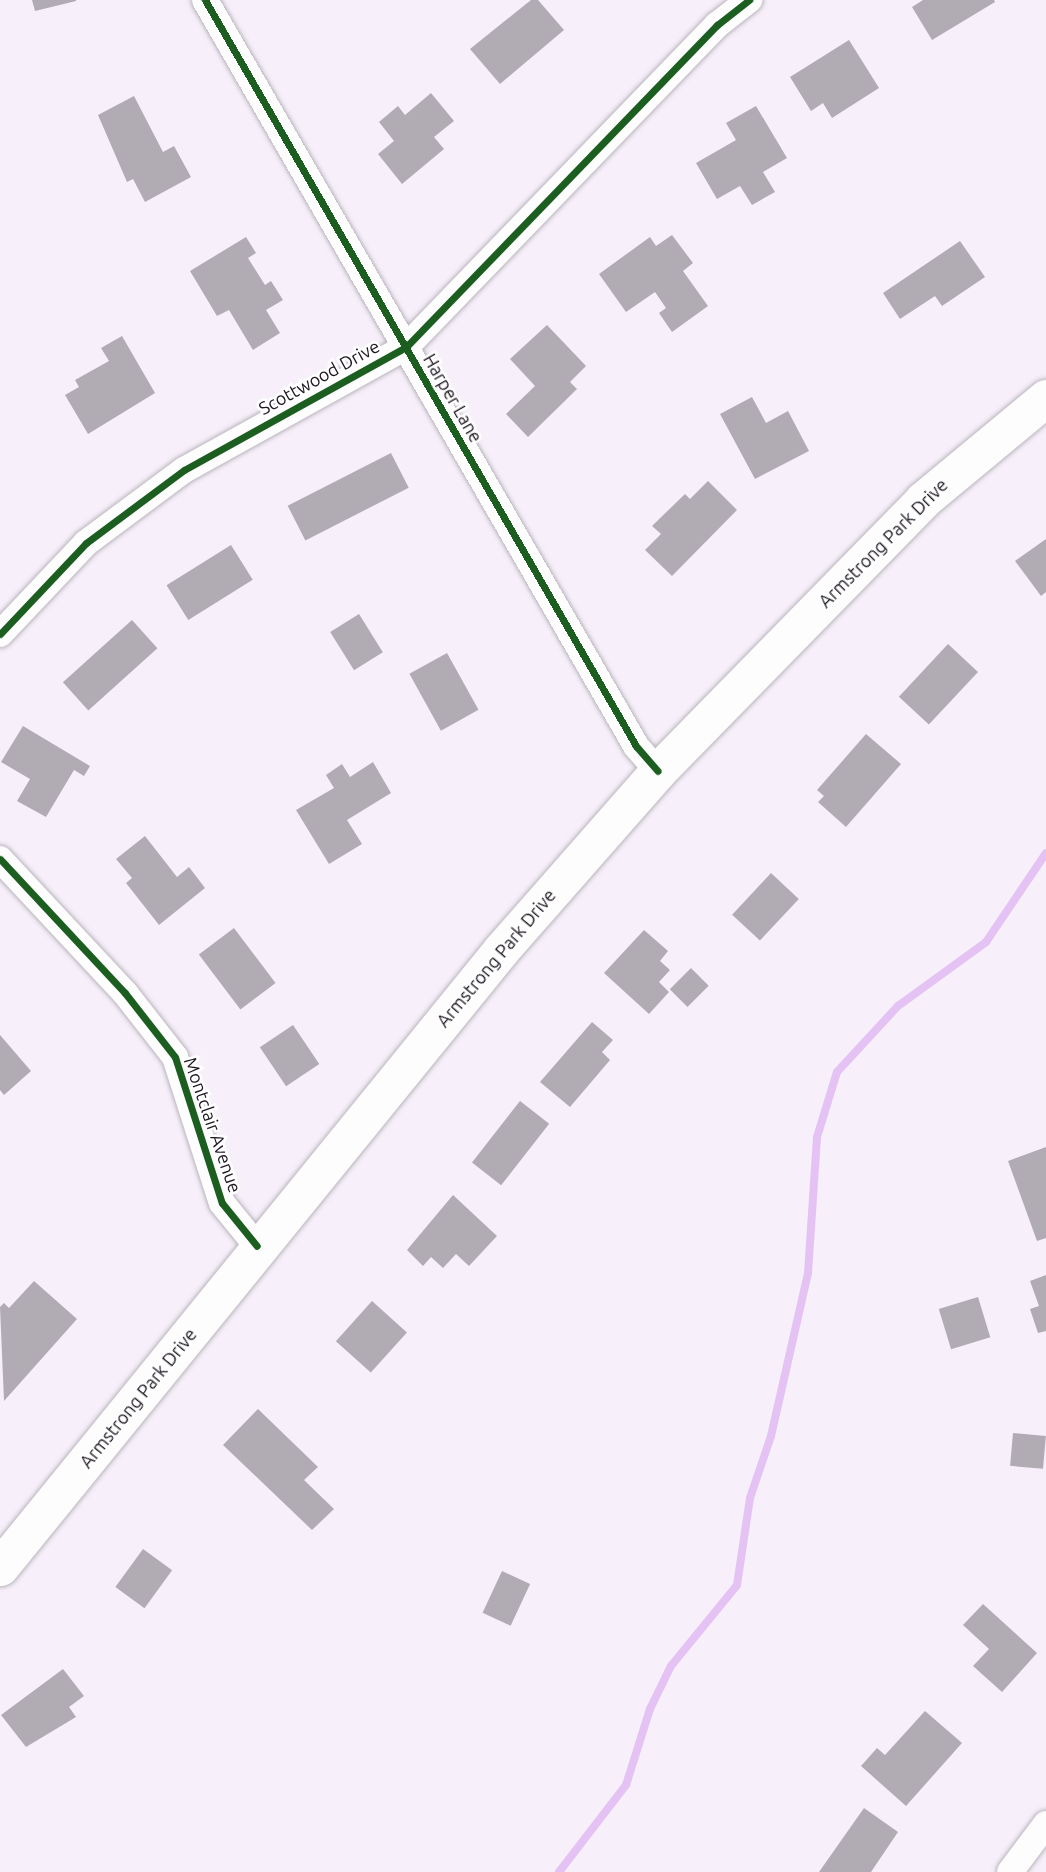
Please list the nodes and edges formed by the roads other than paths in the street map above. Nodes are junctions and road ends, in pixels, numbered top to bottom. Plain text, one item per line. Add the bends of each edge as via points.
1 (205, 0) edge
2 (748, 0) edge
3 (406, 347) junction
4 (1046, 398) edge
5 (0, 634) edge
6 (658, 771) junction
7 (0, 859) edge
8 (257, 1246) junction
9 (0, 1567) edge
10 (1046, 1824) edge
11 (1010, 1872) edge

1 - 3 street, Harper Lane
2 - 3 street, Scottwood Drive via 718,25
3 - 5 street, Scottwood Drive via 173,477 86,543
3 - 6 street, Harper Lane via 636,746
4 - 6 main road, Armstrong Park Drive via 923,500
6 - 8 main road, Armstrong Park Drive via 501,950
7 - 8 street, Montclair Avenue via 125,993 175,1057 222,1203
8 - 9 main road, Armstrong Park Drive
10 - 11 street

